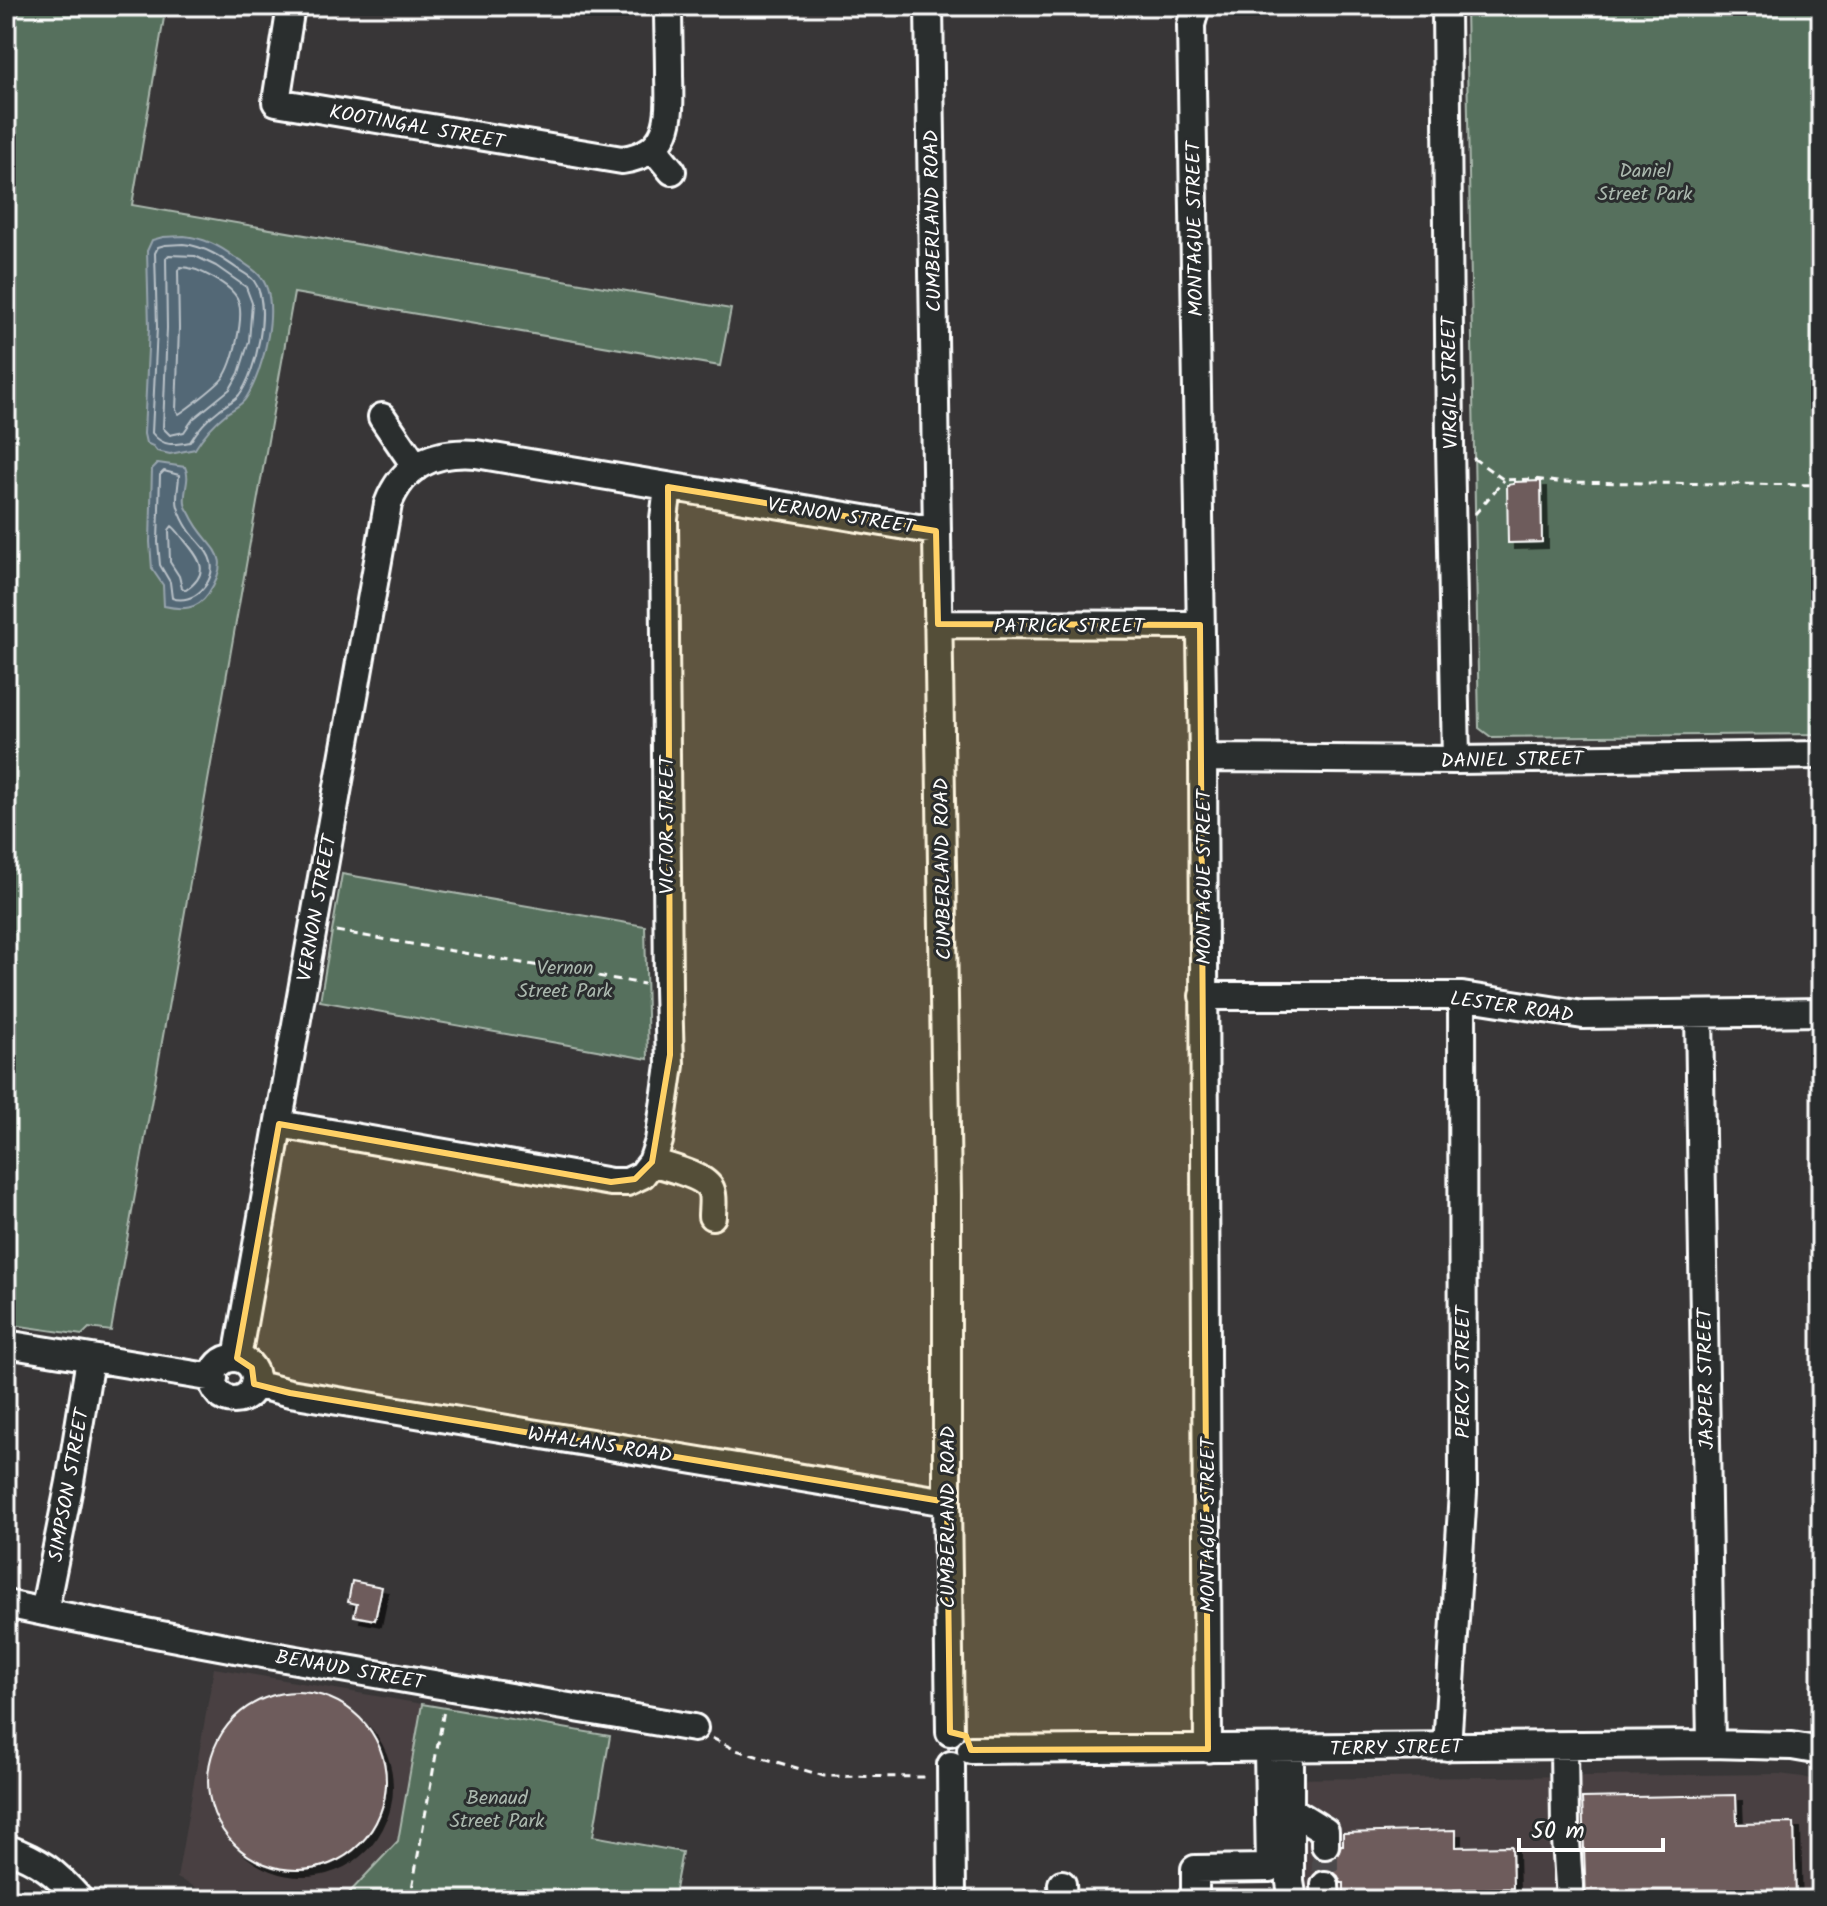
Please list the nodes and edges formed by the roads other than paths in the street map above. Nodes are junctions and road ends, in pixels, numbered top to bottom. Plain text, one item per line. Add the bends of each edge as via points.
1 (291, 6) edge
2 (668, 6) edge
3 (929, 6) edge
4 (1196, 6) edge
5 (1446, 6) edge
6 (653, 148) junction
7 (672, 171) dead end
8 (382, 417) dead end
9 (416, 467) junction
10 (668, 487) junction
11 (936, 531) junction
12 (938, 624) junction
13 (1200, 625) junction
14 (1821, 755) edge
15 (1203, 758) junction
16 (1456, 760) junction
17 (1203, 996) junction
18 (1462, 996) junction
19 (1821, 1012) edge
20 (1699, 1014) junction
21 (279, 1124) junction
22 (652, 1162) junction
23 (712, 1216) dead end
24 (6, 1344) edge
25 (237, 1358) junction
26 (90, 1359) junction
27 (214, 1378) junction
28 (254, 1384) junction
29 (947, 1502) junction
30 (6, 1604) edge
31 (44, 1612) junction
32 (694, 1728) road end
33 (1711, 1744) junction
34 (1564, 1746) junction
35 (1447, 1747) junction
36 (1208, 1749) junction
37 (1279, 1749) junction
38 (1821, 1751) edge
39 (961, 1758) junction
40 (1291, 1810) junction
41 (1325, 1845) tunnel mouth
42 (6, 1848) edge
43 (80, 1900) edge
44 (952, 1900) edge
45 (1195, 1900) edge
46 (1293, 1900) edge
47 (1570, 1900) edge

1 - 6 street, KOOTINGAL STREET via 276,102 612,160 631,159
2 - 6 street via 669,120
3 - 11 street, CUMBERLAND ROAD
4 - 13 street, MONTAGUE STREET via 1191,25
5 - 16 street, VIRGIL STREET
6 - 7 street
8 - 9 street
9 - 10 street, VERNON STREET via 445,454 476,454
9 - 21 street, VERNON STREET via 398,484 388,504
10 - 11 street, VERNON STREET
10 - 22 street, VICTOR STREET via 664,519 670,1065
11 - 12 street, CUMBERLAND ROAD
12 - 13 street, PATRICK STREET
12 - 29 street, CUMBERLAND ROAD
13 - 15 street, MONTAGUE STREET
14 - 16 street, DANIEL STREET
15 - 16 street, DANIEL STREET
15 - 17 street, MONTAGUE STREET
17 - 18 street, LESTER ROAD
17 - 36 street, MONTAGUE STREET
18 - 20 street, LESTER ROAD via 1583,1015
18 - 35 street, PERCY STREET via 1463,1492
19 - 20 street, LESTER ROAD
20 - 33 street, JASPER STREET
21 - 22 street via 619,1183 635,1179
21 - 25 street, VERNON STREET
22 - 23 street via 706,1183 712,1193
24 - 26 street
25 - 27 street via 222,1362
25 - 28 street via 252,1368
26 - 27 street
26 - 31 street, SIMPSON STREET
27 - 28 street via 220,1394 233,1400 246,1396
28 - 29 street, WHALANS ROAD
29 - 39 street, CUMBERLAND ROAD via 950,1732 970,1741
30 - 31 street, BENAUD STREET
31 - 32 street, BENAUD STREET
33 - 34 street, TERRY STREET
33 - 38 street, TERRY STREET
34 - 35 street, TERRY STREET
34 - 47 street
35 - 37 street, TERRY STREET
36 - 37 street, TERRY STREET
36 - 39 street, TERRY STREET
37 - 40 street
37 - 45 street via 1270,1868 1195,1869
39 - 44 street via 950,1793
40 - 41 street via 1325,1831
40 - 46 street
42 - 43 street via 58,1876

